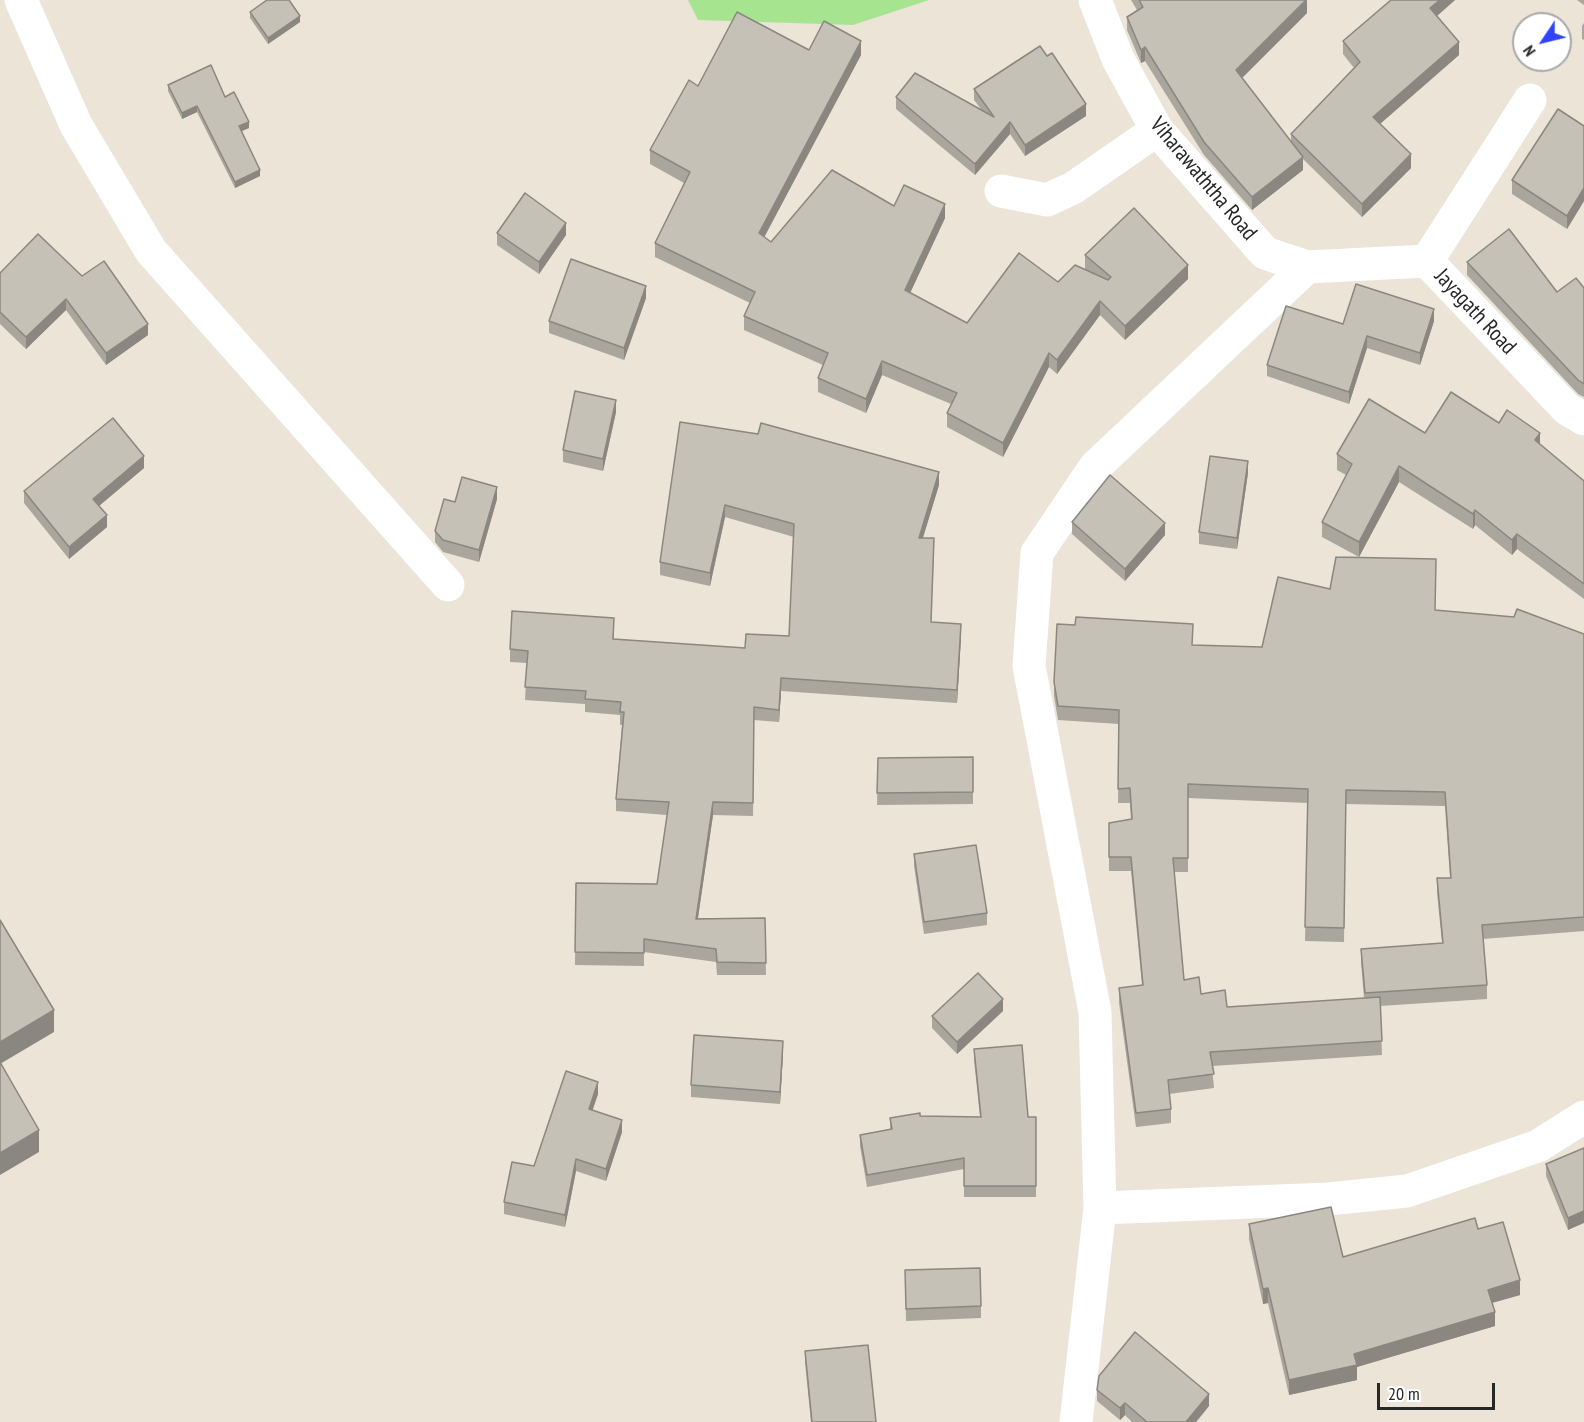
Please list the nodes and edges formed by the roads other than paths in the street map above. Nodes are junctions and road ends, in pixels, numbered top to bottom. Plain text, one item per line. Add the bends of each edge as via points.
1 (21, 0) edge
2 (1095, 0) edge
3 (1116, 0) edge
4 (1118, 59) junction
5 (1530, 100) dead end
6 (1157, 130) junction
7 (1001, 191) dead end
8 (1427, 261) junction
9 (1306, 267) junction
10 (1584, 419) edge
11 (448, 585) dead end
12 (1584, 1118) edge
13 (1100, 1208) junction
14 (1076, 1422) edge

1 - 11 street via 76,125 151,251
2 - 4 street, Viharawaththa Road
3 - 4 street
4 - 6 street, Viharawaththa Road
5 - 8 street
6 - 7 street via 1073,188 1047,200
6 - 9 street, Viharawaththa Road via 1265,253
8 - 9 street, Jayagath Road
8 - 10 street, Jayagath Road via 1567,409
9 - 13 street via 1095,467 1036,553 1029,666 1095,1011
12 - 13 street via 1538,1146 1407,1191 1328,1199
13 - 14 street

